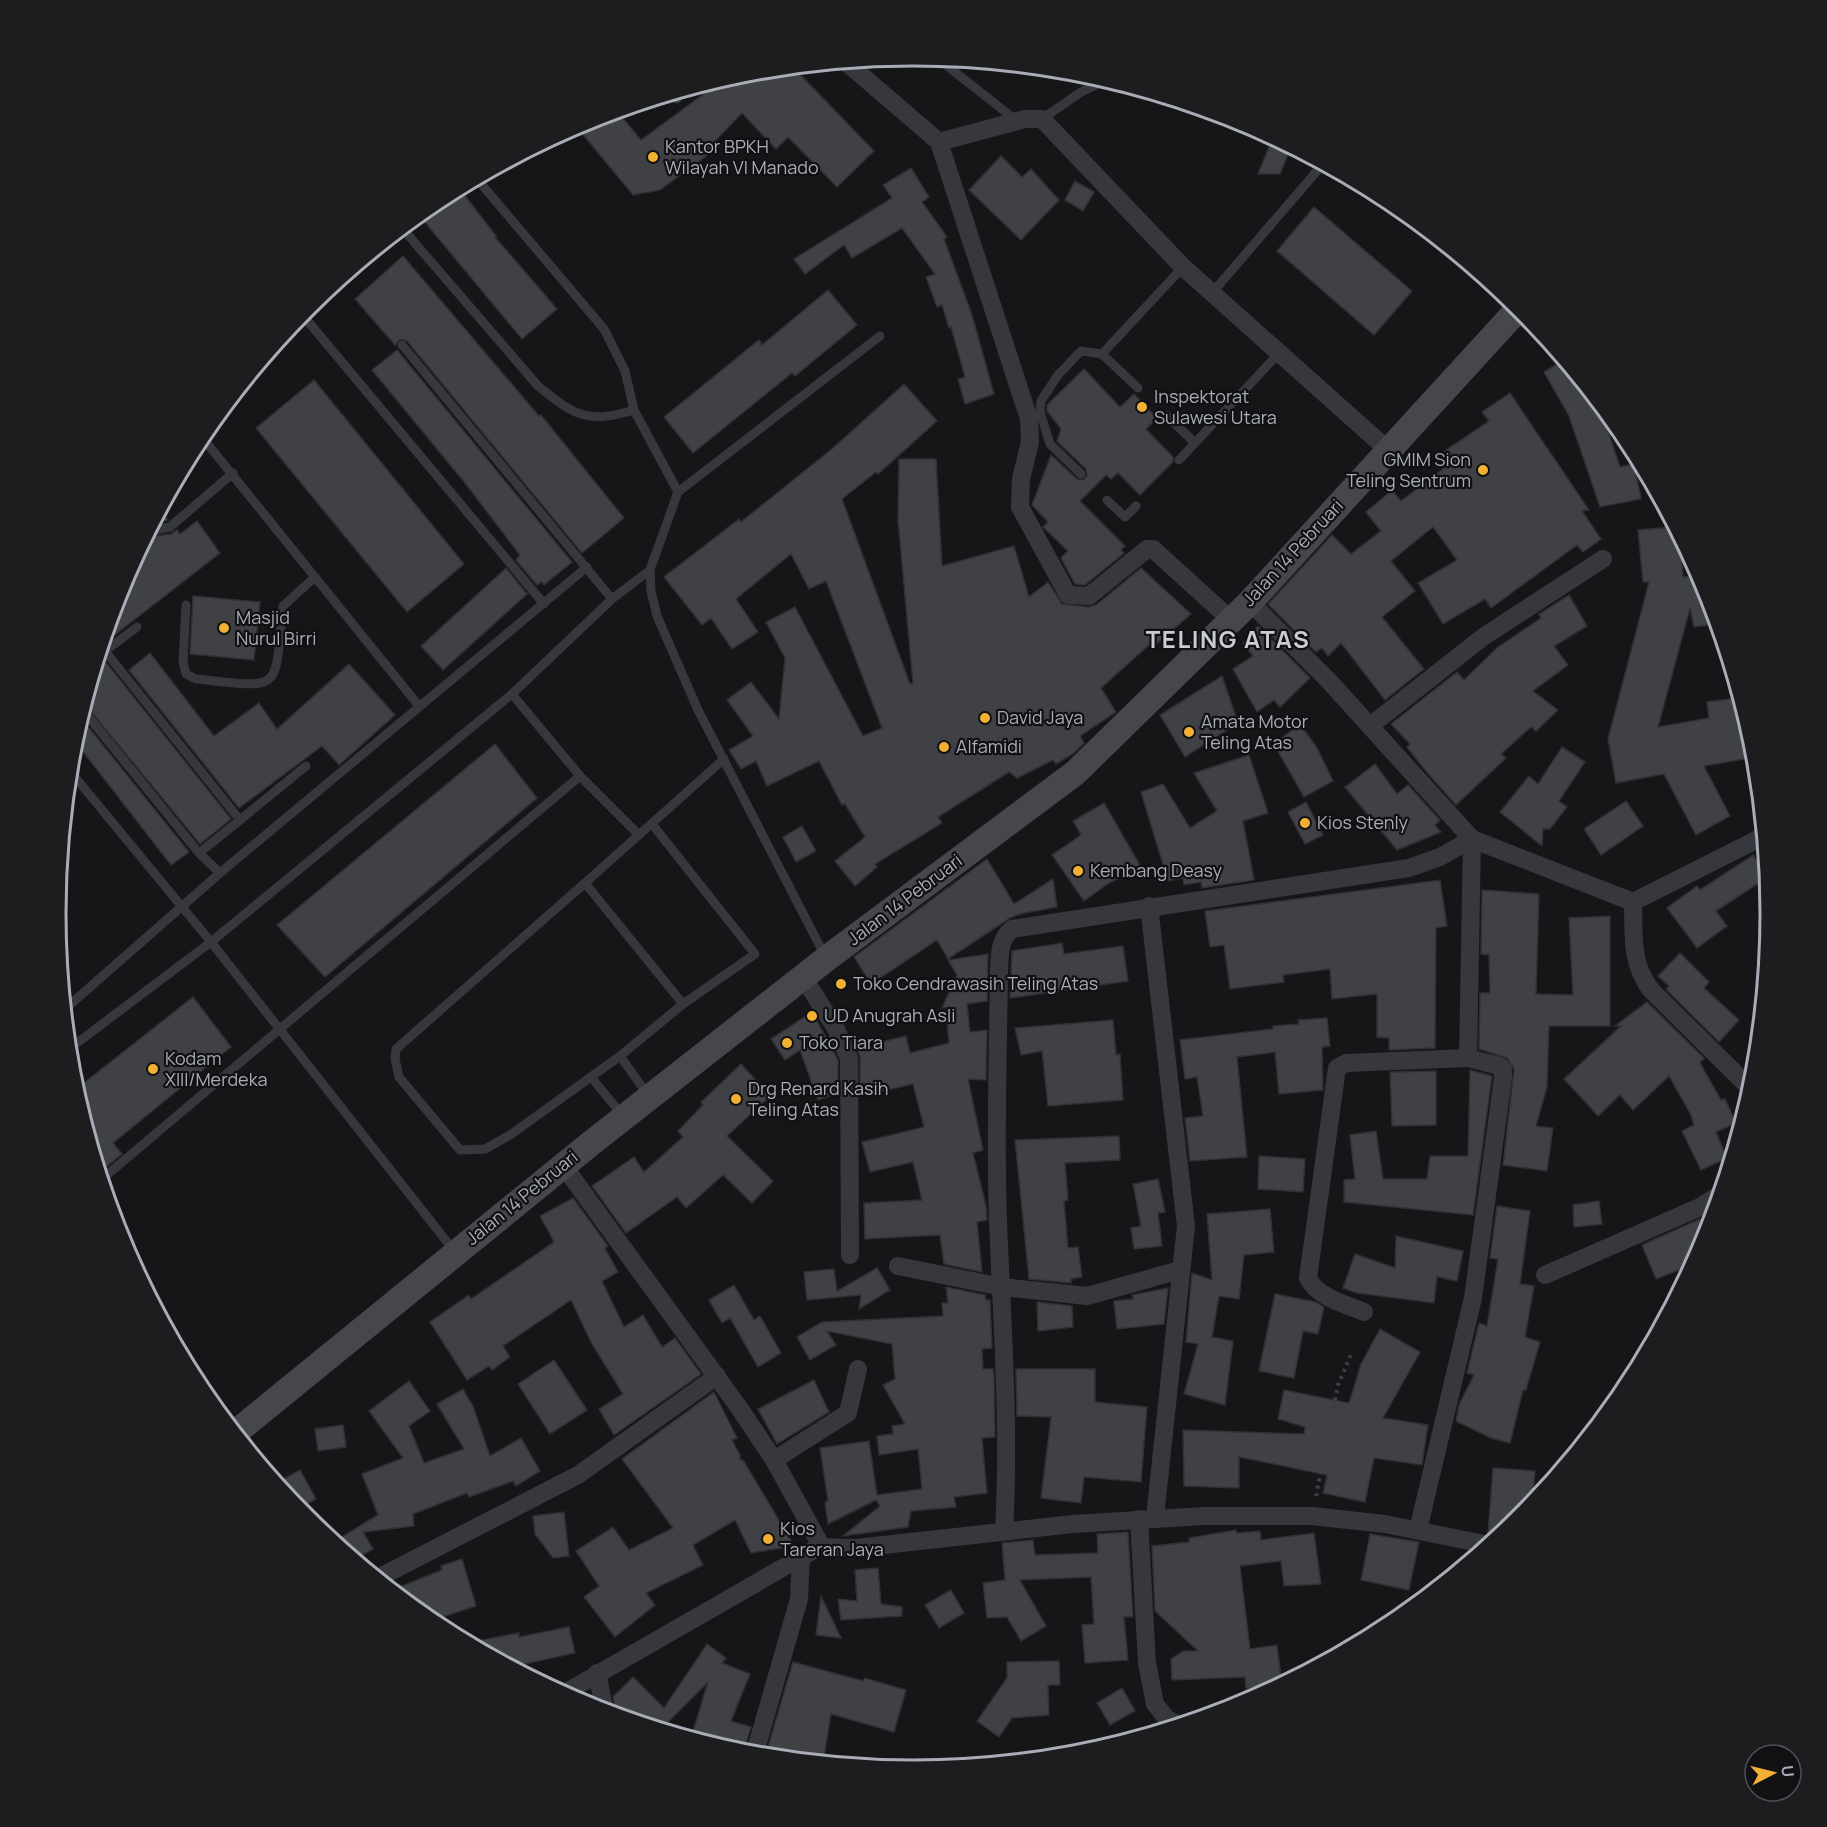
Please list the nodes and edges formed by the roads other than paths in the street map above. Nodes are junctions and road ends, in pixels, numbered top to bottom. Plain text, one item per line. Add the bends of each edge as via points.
1 (949, 67) edge
2 (853, 68) edge
3 (1095, 86) edge
4 (1042, 119) junction
5 (1017, 121) junction
6 (939, 142) junction
7 (1318, 170) edge
8 (482, 185) edge
9 (407, 234) edge
10 (1183, 267) junction
11 (1212, 293) junction
12 (1513, 314) edge
13 (308, 321) edge
14 (880, 336) dead end
15 (402, 345) dead end
16 (1279, 353) junction
17 (1102, 354) junction
18 (1138, 388) dead end
19 (634, 410) junction
20 (1167, 416) dead end
21 (1195, 443) junction
22 (208, 444) edge
23 (1389, 450) junction
24 (1179, 460) dead end
25 (233, 473) junction
26 (1081, 474) dead end
27 (678, 492) junction
28 (1107, 500) dead end
29 (1136, 506) dead end
30 (158, 529) edge
31 (1603, 559) dead end
32 (587, 567) junction
33 (650, 570) junction
34 (315, 577) junction
35 (612, 599) junction
36 (1250, 602) junction
37 (544, 604) junction
38 (186, 605) dead end
39 (1230, 619) junction
40 (136, 627) dead end
41 (109, 648) edge
42 (106, 658) edge
43 (512, 694) junction
44 (419, 706) junction
45 (89, 718) edge
46 (1370, 726) junction
47 (724, 759) junction
48 (306, 766) dead end
49 (580, 776) junction
50 (77, 779) edge
51 (240, 820) junction
52 (652, 824) junction
53 (639, 835) junction
54 (1472, 839) junction
55 (1757, 839) edge
56 (199, 853) junction
57 (220, 873) junction
58 (585, 883) junction
59 (1633, 902) junction
60 (1149, 906) junction
61 (182, 907) junction
62 (211, 942) junction
63 (826, 958) junction
64 (803, 977) junction
65 (683, 1004) junction
66 (71, 1005) edge
67 (279, 1030) junction
68 (76, 1044) edge
69 (620, 1056) junction
70 (1468, 1058) junction
71 (591, 1077) junction
72 (1744, 1082) edge
73 (650, 1097) junction
74 (624, 1117) junction
75 (563, 1165) junction
76 (107, 1174) edge
77 (1710, 1201) edge
78 (455, 1252) junction
79 (850, 1255) dead end
80 (898, 1266) dead end
81 (1180, 1270) junction
82 (1545, 1275) dead end
83 (1002, 1287) junction
84 (1364, 1312) dead end
85 (858, 1369) dead end
86 (717, 1376) junction
87 (241, 1428) edge
88 (774, 1460) junction
89 (1147, 1518) junction
90 (1418, 1530) junction
91 (1004, 1531) junction
92 (1481, 1543) edge
93 (818, 1547) junction
94 (801, 1556) junction
95 (384, 1575) edge
96 (597, 1673) junction
97 (572, 1688) edge
98 (603, 1701) edge
99 (1170, 1721) edge
100 (757, 1746) edge

1 - 5 lane
2 - 6 street
3 - 4 lane
4 - 5 street
4 - 10 street
5 - 6 street
6 - 39 street via 1029,419 1030,442 1021,479 1020,507 1068,595 1089,596 1147,549 1153,549
7 - 11 lane
8 - 19 lane via 604,329 625,371
9 - 19 lane via 538,386 560,404 595,418
10 - 11 street
10 - 17 lane
11 - 16 street
12 - 23 main road, Jalan 14 Pebruari
13 - 37 lane
14 - 27 lane
15 - 32 lane
16 - 21 lane
16 - 23 street
17 - 18 lane
17 - 26 lane via 1081,351 1041,401 1040,412 1050,444
19 - 27 lane
20 - 21 lane
21 - 24 lane
22 - 25 lane
23 - 36 main road, Jalan 14 Pebruari
25 - 30 lane via 170,527
25 - 34 lane
27 - 33 lane
28 - 29 lane via 1125,517
31 - 46 street via 1483,637
32 - 35 lane
32 - 37 lane
33 - 35 lane
33 - 47 lane via 657,616
34 - 38 lane via 284,606 277,671 271,681 259,686 196,679 186,674
34 - 44 lane
35 - 43 lane
36 - 39 main road, Jalan 14 Pebruari
36 - 46 street
37 - 44 lane
39 - 63 main road, Jalan 14 Pebruari via 1075,773
40 - 41 lane
42 - 51 lane
43 - 49 lane
43 - 62 lane
44 - 57 lane
45 - 56 lane
46 - 54 street
47 - 52 lane
47 - 63 lane
48 - 51 lane
49 - 53 lane
49 - 67 lane
50 - 61 lane
51 - 56 lane
52 - 53 lane
52 - 65 lane via 755,954
53 - 58 lane
54 - 59 street
54 - 60 street via 1409,868
54 - 70 street
55 - 59 street
56 - 57 lane
57 - 61 lane
58 - 65 lane
58 - 71 lane via 401,1043 395,1059 399,1077 406,1086 460,1150 472,1152 510,1135
59 - 72 street via 1635,959 1640,975
60 - 81 street via 1186,1208
60 - 83 street via 1012,929 1000,945 998,1209
61 - 62 lane
61 - 66 lane
62 - 67 lane
62 - 68 lane
63 - 64 main road, Jalan 14 Pebruari
64 - 73 main road, Jalan 14 Pebruari
64 - 79 street via 835,1027 849,1058
65 - 69 lane
67 - 76 lane
67 - 78 lane
69 - 71 lane
69 - 73 lane
70 - 84 street via 1346,1064 1337,1068 1308,1278 1326,1295
70 - 90 street via 1500,1066 1503,1078 1473,1298
71 - 74 lane
73 - 74 main road, Jalan 14 Pebruari
74 - 75 main road, Jalan 14 Pebruari
75 - 78 main road, Jalan 14 Pebruari
75 - 86 street
77 - 82 street
78 - 87 main road, Jalan 14 Pebruari
80 - 83 street
81 - 83 street via 1087,1296
81 - 89 street via 1170,1389
83 - 91 street
85 - 88 street via 848,1413
86 - 88 street
86 - 95 street via 578,1475
88 - 93 street via 809,1520
89 - 90 street via 1312,1516
89 - 91 street
89 - 99 street via 1149,1673 1155,1704
90 - 92 street
91 - 93 street via 856,1548
93 - 94 street
94 - 96 street
94 - 100 street via 799,1599
96 - 97 street
96 - 98 street

